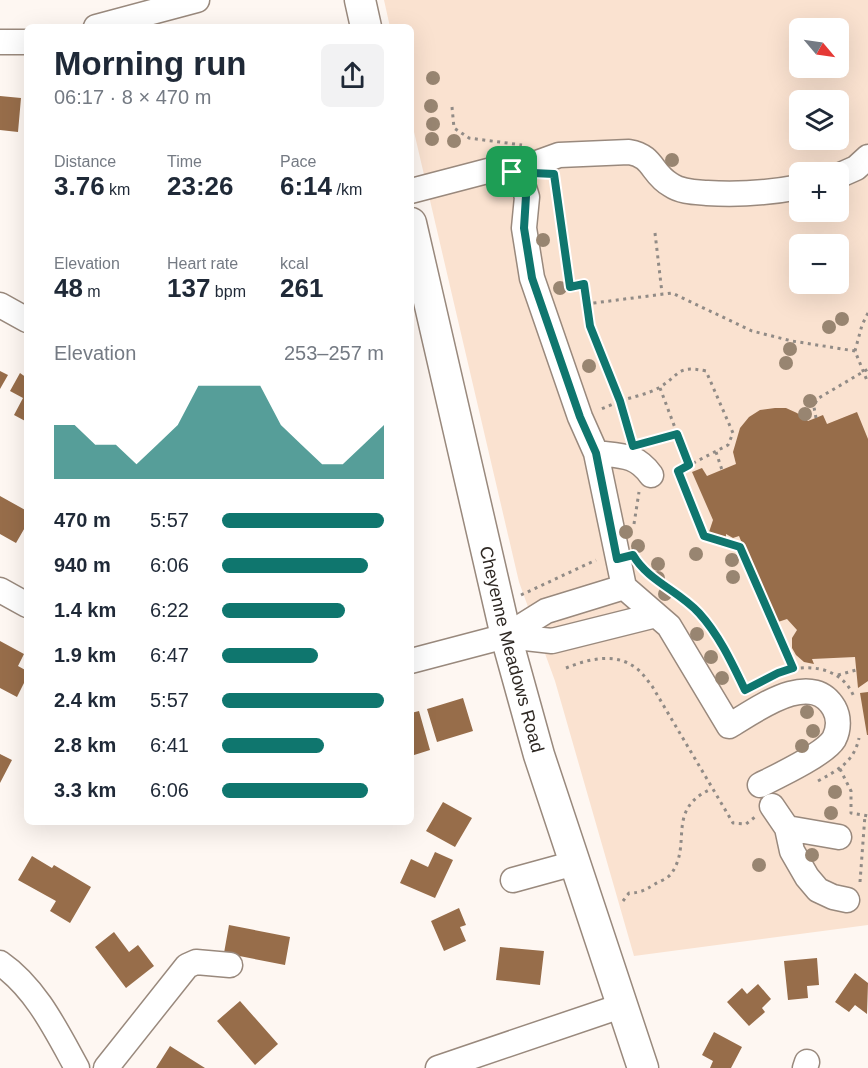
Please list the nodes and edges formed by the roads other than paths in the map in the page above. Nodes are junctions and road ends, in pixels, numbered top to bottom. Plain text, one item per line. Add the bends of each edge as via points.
1 (194, 0) edge
2 (360, 0) edge
3 (107, 24) edge
4 (365, 24) edge
5 (0, 42) edge
6 (24, 42) edge
7 (868, 157) edge
8 (849, 171) edge
9 (512, 172) junction
10 (414, 189) edge
11 (789, 189) edge
12 (414, 236) edge
13 (0, 305) edge
14 (24, 318) edge
15 (596, 453) junction
16 (640, 460) road end
17 (624, 587) junction
18 (0, 590) edge
19 (24, 603) edge
20 (656, 615) junction
21 (506, 636) junction
22 (414, 660) edge
23 (787, 828) junction
24 (839, 837) dead end
25 (575, 863) junction
26 (513, 880) dead end
27 (853, 895) road end
28 (0, 963) edge
29 (230, 965) dead end
30 (621, 1006) junction
31 (77, 1068) edge
32 (106, 1068) edge
33 (438, 1068) edge
34 (643, 1068) edge

1 - 3 street
2 - 4 main road
5 - 6 street
7 - 8 street
9 - 10 street via 499,168
9 - 11 street via 629,152 646,158 672,187 688,191 737,195
9 - 15 street via 522,181 526,196 524,228 532,278
12 - 21 main road, Cheyenne Meadows Road
13 - 14 street
15 - 16 street
15 - 17 street
17 - 20 street
17 - 21 street via 546,611
18 - 19 street
20 - 21 street via 552,641
20 - 23 street via 675,635 729,726 783,695 798,691 810,691 831,703 837,713 834,740 766,796
21 - 22 street
21 - 25 main road, Cheyenne Meadows Road via 539,755
23 - 24 street
23 - 27 street via 792,851 812,884 833,897
25 - 26 street
25 - 30 main road, Cheyenne Meadows Road
28 - 31 street via 17,975 50,1018
29 - 32 street via 196,962 187,966
30 - 33 street
30 - 34 main road, Cheyenne Meadows Road

